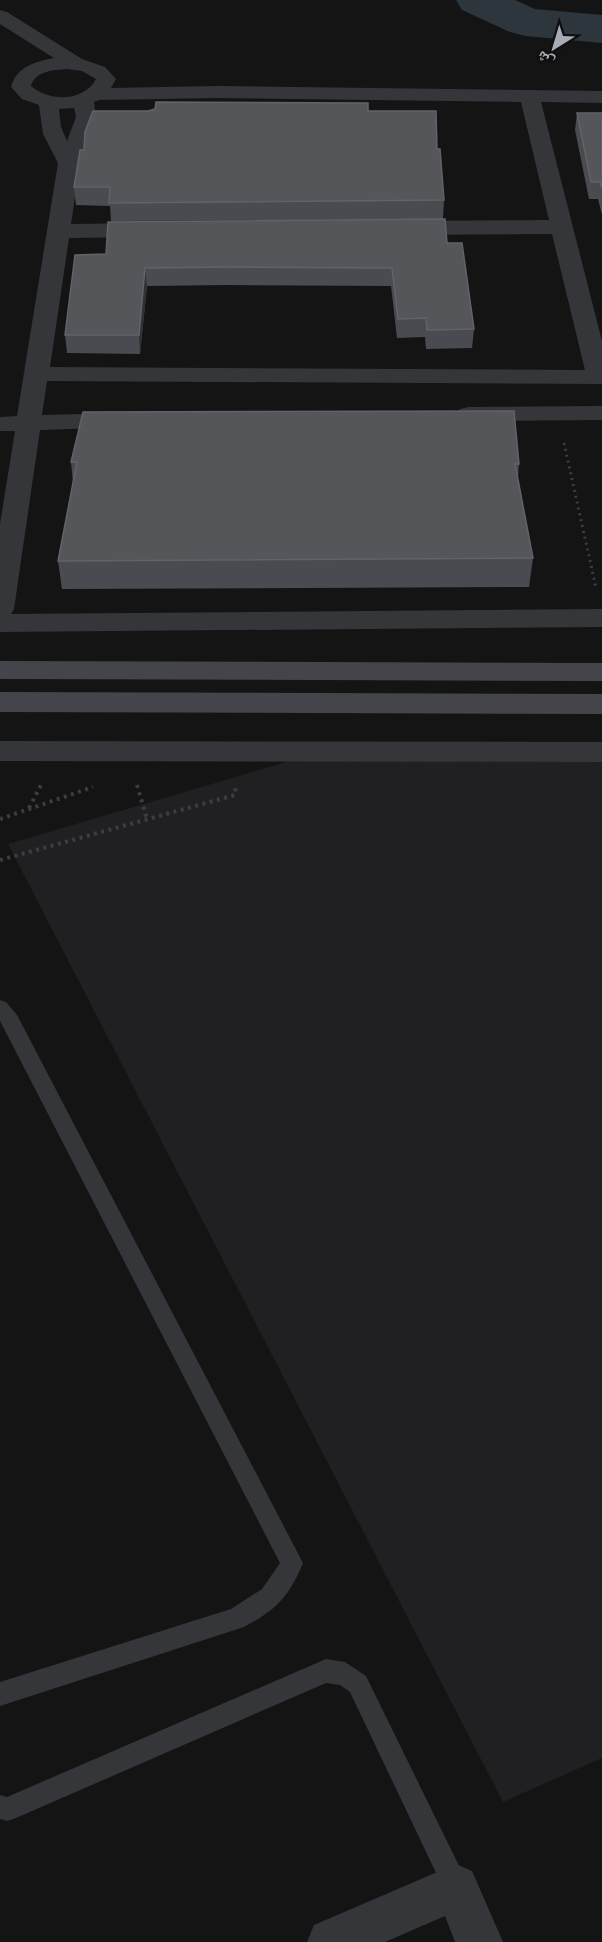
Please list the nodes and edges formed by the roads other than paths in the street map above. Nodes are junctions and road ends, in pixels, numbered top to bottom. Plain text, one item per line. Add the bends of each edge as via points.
1 (8, 28) edge
2 (77, 64) junction
3 (101, 72) junction
4 (15, 75) edge
5 (217, 92) junction
6 (89, 97) junction
7 (602, 97) edge
8 (530, 98) junction
9 (10, 100) dead end
10 (44, 100) junction
11 (69, 163) junction
12 (562, 227) junction
13 (386, 228) edge
14 (175, 230) edge
15 (57, 231) junction
16 (36, 374) junction
17 (600, 377) edge
18 (602, 413) edge
19 (451, 415) edge
20 (145, 420) edge
21 (28, 422) junction
22 (0, 424) edge
23 (0, 609) edge
24 (602, 618) edge
25 (0, 624) edge
26 (0, 670) edge
27 (602, 672) edge
28 (0, 702) edge
29 (602, 704) edge
30 (0, 751) edge
31 (602, 752) edge
32 (0, 1007) edge
33 (0, 1694) edge
34 (0, 1807) edge
35 (456, 1887) junction
36 (356, 1937) edge
37 (479, 1942) edge

1 - 2 street
2 - 3 street
2 - 4 street via 44,66
3 - 5 street
3 - 6 street via 106,80 104,87
4 - 10 street via 25,92
5 - 6 street
5 - 8 street
6 - 10 street
6 - 11 street
7 - 8 street
8 - 12 street
9 - 10 street
10 - 11 street via 55,141
11 - 15 street
12 - 13 street
12 - 17 street
14 - 15 street
15 - 16 street
16 - 17 street
16 - 21 street
18 - 19 street
20 - 21 street
21 - 22 street
21 - 23 street
24 - 25 street
26 - 27 main road
28 - 29 main road
30 - 31 street
32 - 33 lane via 292,1563 279,1591 236,1619
34 - 35 lane via 7,1809 326,1671 345,1674 358,1684
35 - 36 street
35 - 37 street

